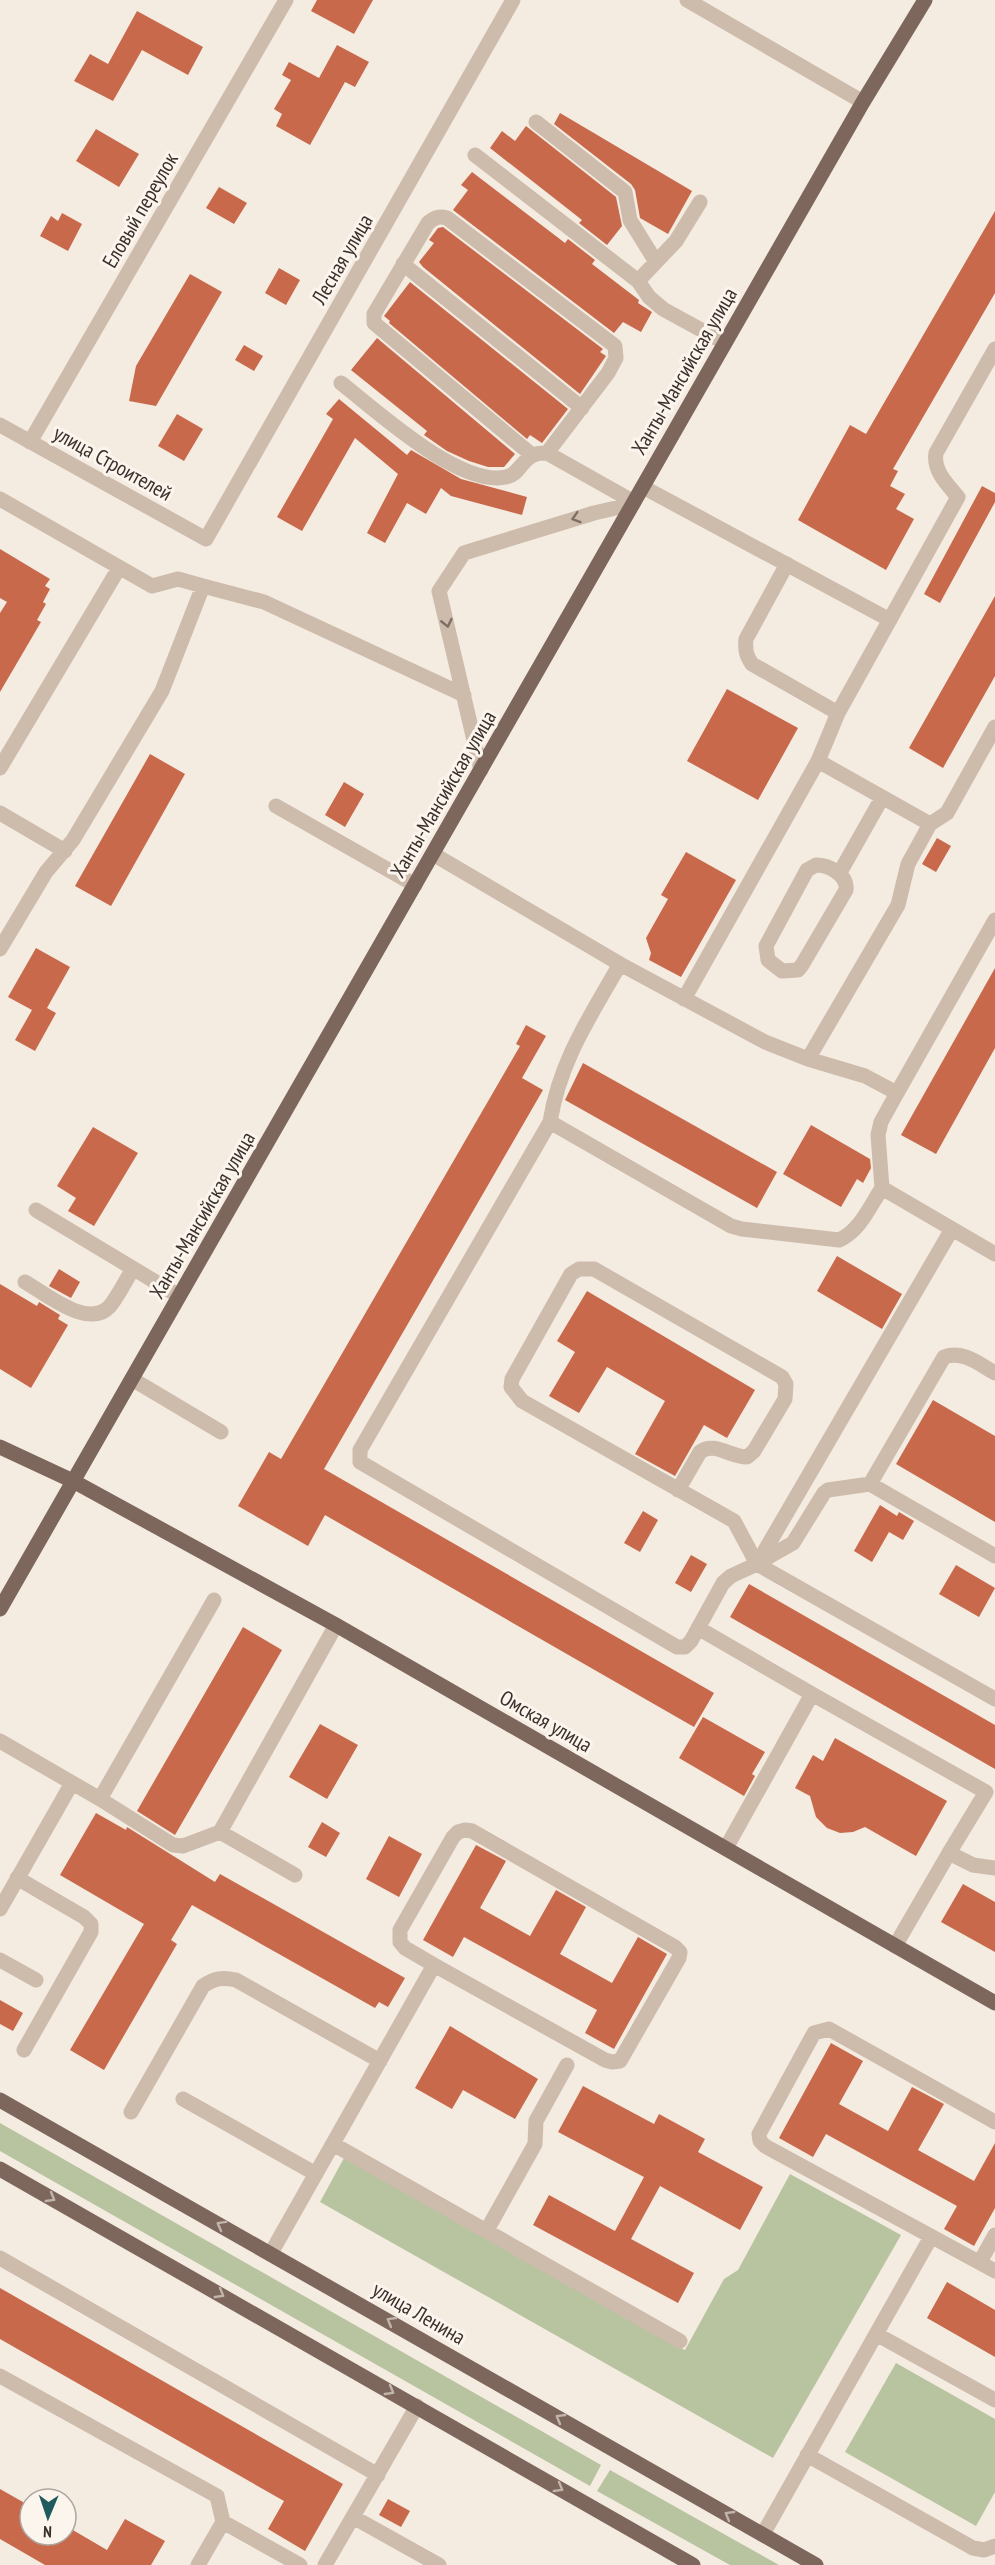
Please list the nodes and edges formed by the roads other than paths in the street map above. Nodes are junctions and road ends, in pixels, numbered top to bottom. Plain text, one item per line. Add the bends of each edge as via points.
1 (286, 0) edge
2 (513, 0) edge
3 (687, 0) edge
4 (926, 0) edge
5 (863, 102) junction
6 (536, 122) dead end
7 (475, 155) dead end
8 (700, 202) dead end
9 (656, 262) junction
10 (403, 264) junction
11 (638, 281) junction
12 (725, 343) junction
13 (995, 349) edge
14 (341, 383) dead end
15 (582, 408) junction
16 (0, 425) edge
17 (30, 442) junction
18 (540, 454) junction
19 (643, 487) junction
20 (0, 499) edge
21 (633, 503) junction
22 (206, 539) joint
23 (787, 564) junction
24 (119, 568) junction
25 (203, 586) junction
26 (890, 620) junction
27 (464, 695) junction
28 (838, 713) junction
29 (995, 728) edge
30 (818, 761) junction
31 (0, 768) edge
32 (481, 770) junction
33 (882, 798) junction
34 (276, 806) dead end
35 (0, 813) edge
36 (930, 824) junction
37 (65, 851) junction
38 (433, 855) junction
39 (839, 874) junction
40 (416, 885) junction
41 (995, 920) edge
42 (0, 949) edge
43 (620, 964) junction
44 (684, 999) junction
45 (808, 1059) junction
46 (897, 1093) junction
47 (550, 1122) junction
48 (882, 1188) junction
49 (36, 1210) dead end
50 (952, 1229) junction
51 (995, 1254) edge
52 (133, 1269) junction
53 (25, 1282) dead end
54 (179, 1296) junction
55 (995, 1373) edge
56 (132, 1379) junction
57 (221, 1432) dead end
58 (0, 1447) edge
59 (73, 1481) junction
60 (870, 1484) junction
61 (678, 1490) junction
62 (995, 1556) edge
63 (757, 1564) junction
64 (214, 1600) dead end
65 (0, 1609) edge
66 (336, 1625) junction
67 (698, 1628) junction
68 (812, 1694) junction
69 (995, 1699) edge
70 (0, 1741) edge
71 (72, 1783) junction
72 (990, 1794) edge
73 (100, 1799) junction
74 (220, 1832) junction
75 (726, 1848) junction
76 (950, 1853) junction
77 (995, 1868) edge
78 (295, 1875) dead end
79 (17, 1878) junction
80 (0, 1909) edge
81 (896, 1946) junction
82 (0, 1960) edge
83 (434, 1965) junction
84 (36, 1980) dead end
85 (995, 2003) edge
86 (24, 2050) dead end
87 (380, 2061) junction
88 (567, 2065) dead end
89 (183, 2099) dead end
90 (0, 2100) edge
91 (131, 2112) dead end
92 (995, 2122) edge
93 (333, 2145) junction
94 (0, 2169) edge
95 (316, 2174) junction
96 (487, 2230) junction
97 (995, 2235) edge
98 (931, 2237) junction
99 (272, 2253) junction
100 (0, 2258) edge
101 (980, 2262) junction
102 (995, 2271) edge
103 (876, 2334) junction
104 (680, 2342) dead end
105 (0, 2376) edge
106 (995, 2400) edge
107 (417, 2406) junction
108 (807, 2456) junction
109 (378, 2475) junction
110 (353, 2517) junction
111 (223, 2522) junction
112 (763, 2534) junction
113 (995, 2547) edge
114 (202, 2563) edge
115 (687, 2563) edge
116 (300, 2565) edge
117 (325, 2565) edge
118 (439, 2565) edge
119 (816, 2565) edge

1 - 17 street, Еловый переулок
2 - 22 street, Лесная улица
3 - 5 street
4 - 5 main road, Ханты-Мансийская улица
5 - 12 main road, Ханты-Мансийская улица
6 - 9 street via 625,192 630,220
7 - 11 street
8 - 9 street via 681,236
9 - 11 street
10 - 15 street
10 - 15 street via 428,223 440,216 447,218 611,342 617,351 613,365
10 - 18 street via 374,314 374,323
11 - 12 street via 663,309
12 - 19 main road, Ханты-Мансийская улица
13 - 26 street via 936,453 939,474 958,497
14 - 18 street via 427,450 480,476 505,478
15 - 18 street
16 - 17 street, улица Строителей
17 - 22 street, улица Строителей
18 - 21 street
19 - 21 main road, Ханты-Мансийская улица
19 - 23 street
20 - 24 street
21 -> 27 street via 464,553 439,591
21 - 32 main road, Ханты-Мансийская улица
23 - 26 street
23 - 28 street via 746,639 748,659
24 - 25 street via 152,586 178,579
24 - 31 street
25 - 27 street via 264,602
25 - 37 street via 162,691
26 - 28 street
27 - 32 street
28 - 30 street
29 - 36 street via 947,813
30 - 33 street
30 - 44 street
32 - 38 main road, Ханты-Мансийская улица
33 - 36 street
33 - 39 street
34 - 40 street
35 - 37 street
36 - 45 street via 908,864 898,905
37 - 42 street via 46,872
38 - 40 main road, Ханты-Мансийская улица
38 - 43 street
39 - 39 street via 846,880 846,890 802,965 790,971 771,965 766,946 807,870 823,865
40 - 54 main road, Ханты-Мансийская улица
41 - 46 street
43 - 44 street
43 - 47 street via 569,1055 555,1091
44 - 45 street via 765,1042
45 - 46 street via 865,1076
46 - 48 street via 878,1135
47 - 48 street via 742,1229 839,1240 856,1228
47 - 67 street via 360,1450 360,1462 677,1647 685,1647
48 - 50 street
49 - 52 street
50 - 51 street
50 - 63 street
52 - 53 street via 110,1306 99,1314 81,1313
52 - 54 street
54 - 56 main road, Ханты-Мансийская улица
55 - 60 street via 963,1355 944,1357
56 - 57 street
56 - 59 main road, Ханты-Мансийская улица
58 - 59 main road, Омская улица
59 - 65 main road, Ханты-Мансийская улица
59 - 66 main road, Омская улица
60 - 62 street
60 - 63 street via 828,1490 793,1543
61 - 61 street via 705,1448 739,1457 754,1451 785,1398 786,1384 782,1377 594,1269 579,1269 572,1274 511,1387 522,1401
61 - 63 street via 738,1525
63 - 67 street via 723,1583
63 - 69 street
64 - 73 street
66 - 74 street
66 - 75 main road, Омская улица
67 - 68 street
68 - 72 street
68 - 75 street
70 - 71 street
71 - 73 street
71 - 79 street
72 - 76 street
73 - 74 street via 173,1845 183,1846
74 - 78 street
75 - 81 main road, Омская улица
76 - 77 street via 974,1865
76 - 81 street
79 - 80 street
79 - 86 street via 91,1924 91,1932
81 - 85 main road, Омская улица
82 - 84 street
83 - 83 street via 405,1948 399,1936 453,1837 465,1830 680,1952 626,2055 612,2062
83 - 87 street
87 - 91 street via 236,1980 212,1980 203,1986
87 - 93 street
88 - 96 street via 536,2121 535,2144
89 - 95 street
99 -> 90 main road, улица Ленина
92 - 98 street via 823,2029 814,2033 760,2128 760,2141 765,2146
93 - 95 street
93 - 96 street
94 -> 107 main road
95 - 99 street
96 - 104 street
97 - 101 street
98 - 101 street
98 - 103 street
112 -> 99 main road, улица Ленина
100 - 109 street
101 - 102 street
103 - 106 street
103 - 108 street
105 - 111 street via 217,2496
107 - 109 street
107 -> 115 main road
108 - 112 street
108 - 113 street via 973,2548
109 - 110 street
110 - 117 street
110 - 118 street
111 - 114 street
111 - 116 street
112 - 119 main road, улица Ленина

